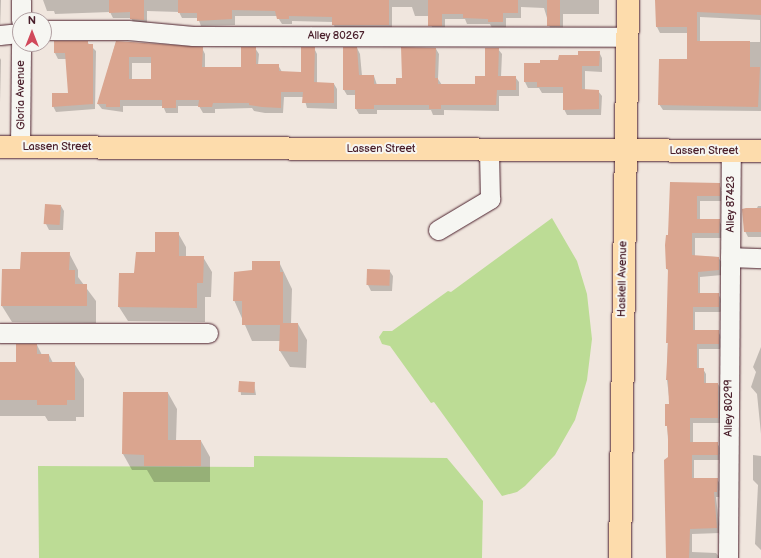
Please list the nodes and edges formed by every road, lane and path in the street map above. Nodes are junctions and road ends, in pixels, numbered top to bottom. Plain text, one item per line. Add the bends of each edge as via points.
1 (21, 0) edge
2 (628, 0) edge
3 (21, 12) edge
4 (52, 30) edge
5 (12, 34) edge
6 (0, 35) edge
7 (627, 37) junction
8 (20, 52) edge
9 (10, 147) edge
10 (488, 150) junction
11 (625, 151) junction
12 (731, 151) junction
13 (761, 151) edge
14 (438, 230) dead end
15 (730, 257) junction
16 (761, 258) edge
17 (0, 333) edge
18 (208, 333) dead end
19 (620, 558) edge
20 (728, 558) edge

1 - 3 street
2 - 7 main road, Haskell Avenue
4 - 7 street, Alley 80267 via 128,30 200,36
5 - 6 street
7 - 11 main road, Haskell Avenue
8 - 9 street, Gloria Avenue
9 - 10 main road, Lassen Street
10 - 11 main road, Lassen Street
10 - 14 street via 490,199
11 - 12 main road, Lassen Street
11 - 19 main road, Haskell Avenue
12 - 13 main road, Lassen Street
12 - 15 street, Alley 87423
15 - 16 street
15 - 20 street, Alley 80299
17 - 18 street

